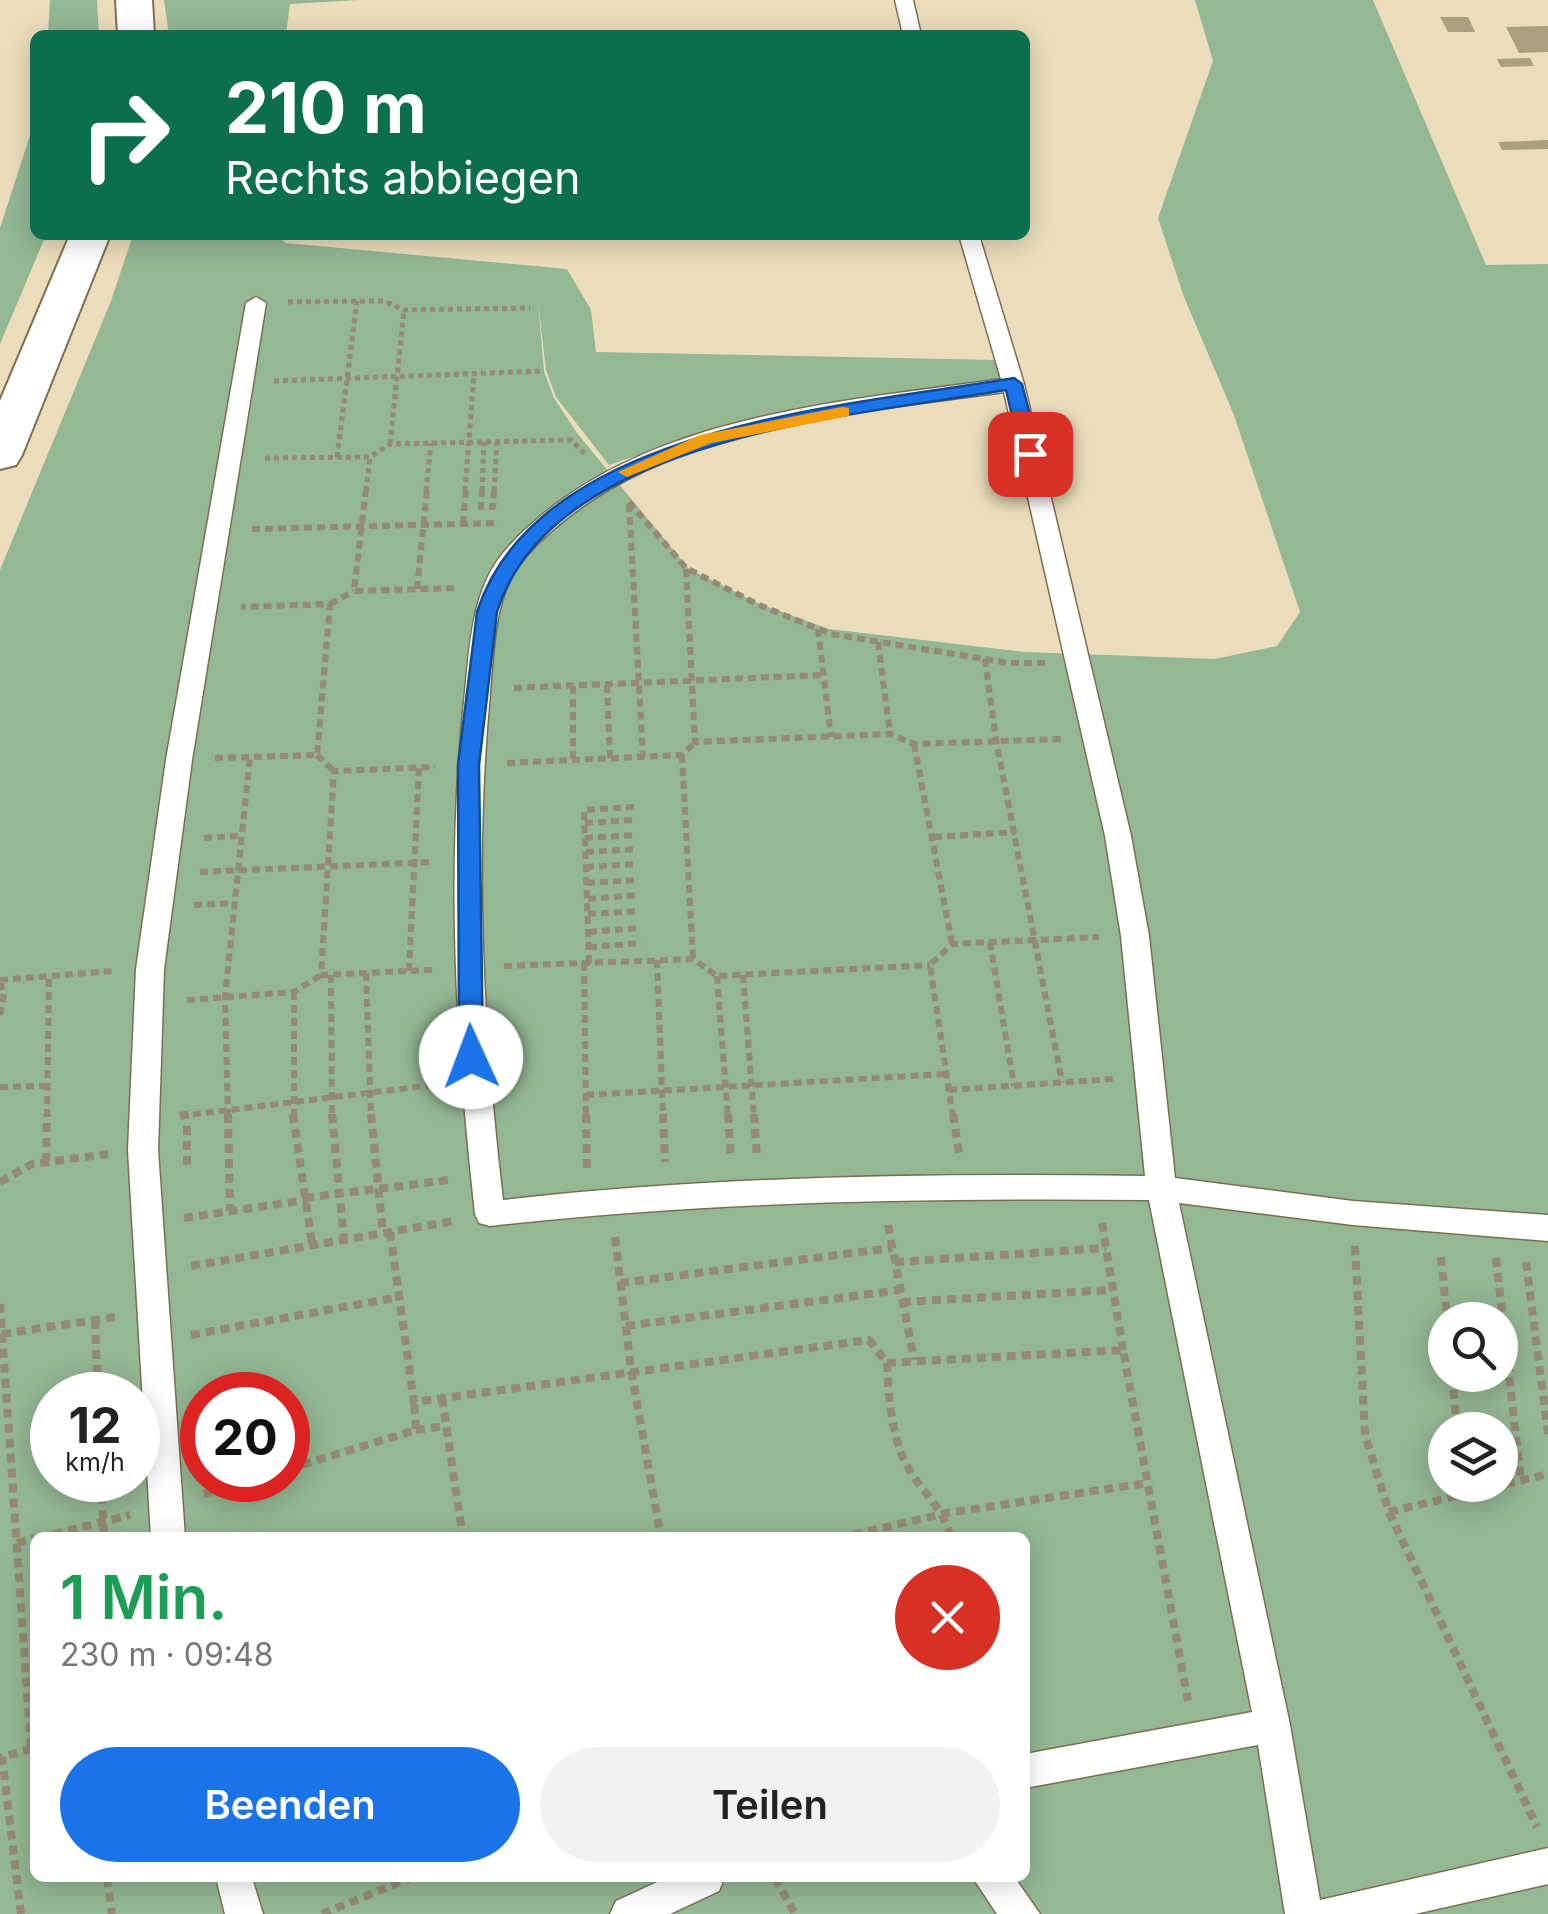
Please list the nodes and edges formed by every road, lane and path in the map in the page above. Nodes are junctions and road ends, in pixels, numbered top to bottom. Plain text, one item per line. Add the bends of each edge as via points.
1 (134, 0) edge
2 (904, 0) edge
3 (136, 30) edge
4 (911, 30) edge
5 (88, 240) edge
6 (971, 240) edge
7 (357, 301) junction
8 (256, 302) joint
9 (530, 308) dead end
10 (404, 310) junction
11 (544, 371) dead end
12 (474, 374) junction
13 (397, 377) junction
14 (348, 378) junction
15 (243, 382) junction
16 (1014, 384) junction
17 (470, 442) junction
18 (484, 442) junction
19 (496, 442) junction
20 (430, 443) junction
21 (390, 444) junction
22 (0, 455) edge
23 (337, 457) junction
24 (370, 457) junction
25 (230, 458) junction
26 (610, 480) junction
27 (629, 502) junction
28 (550, 521) junction
29 (464, 524) junction
30 (423, 525) junction
31 (362, 527) junction
32 (218, 530) junction
33 (686, 568) junction
34 (495, 587) junction
35 (417, 589) junction
36 (354, 591) junction
37 (330, 604) junction
38 (205, 608) junction
39 (818, 629) junction
40 (878, 642) junction
41 (985, 659) junction
42 (1081, 663) junction
43 (824, 676) junction
44 (692, 682) junction
45 (607, 684) junction
46 (640, 684) junction
47 (573, 686) junction
48 (478, 690) junction
49 (890, 734) junction
50 (831, 737) junction
51 (1095, 738) junction
52 (996, 740) junction
53 (695, 742) junction
54 (914, 744) junction
55 (317, 755) junction
56 (682, 755) junction
57 (643, 757) junction
58 (250, 758) junction
59 (610, 758) junction
60 (179, 760) junction
61 (573, 760) junction
62 (468, 765) junction
63 (419, 767) junction
64 (334, 771) junction
65 (634, 807) dead end
66 (634, 820) dead end
67 (585, 823) junction
68 (1015, 832) junction
69 (635, 835) dead end
70 (934, 837) junction
71 (586, 838) junction
72 (636, 849) dead end
73 (586, 852) junction
74 (468, 860) junction
75 (415, 863) junction
76 (636, 864) dead end
77 (328, 866) junction
78 (586, 867) junction
79 (236, 870) junction
80 (163, 874) junction
81 (638, 880) dead end
82 (587, 883) junction
83 (639, 896) dead end
84 (588, 899) junction
85 (639, 911) dead end
86 (588, 914) junction
87 (639, 928) dead end
88 (589, 932) junction
89 (1135, 936) junction
90 (1035, 940) junction
91 (990, 942) junction
92 (641, 943) dead end
93 (952, 944) junction
94 (590, 947) junction
95 (693, 958) junction
96 (657, 960) junction
97 (587, 963) junction
98 (930, 965) junction
99 (468, 968) junction
100 (409, 971) junction
101 (101, 972) dead end
102 (366, 973) junction
103 (331, 975) junction
104 (742, 975) junction
105 (48, 976) junction
106 (321, 976) junction
107 (717, 976) junction
108 (0, 981) edge
109 (294, 992) junction
110 (225, 997) junction
111 (148, 1003) junction
112 (0, 1015) edge
113 (946, 1074) junction
114 (1150, 1077) junction
115 (474, 1080) junction
116 (1062, 1082) junction
117 (750, 1085) junction
118 (47, 1086) junction
119 (726, 1086) junction
120 (1014, 1086) junction
121 (0, 1087) edge
122 (662, 1090) junction
123 (949, 1090) junction
124 (369, 1093) junction
125 (586, 1095) junction
126 (330, 1098) junction
127 (292, 1103) junction
128 (226, 1110) junction
129 (144, 1120) junction
130 (88, 1157) dead end
131 (46, 1162) junction
132 (485, 1175) junction
133 (0, 1182) edge
134 (964, 1186) junction
135 (1096, 1187) junction
136 (1161, 1188) junction
137 (379, 1189) junction
138 (881, 1190) junction
139 (339, 1194) junction
140 (747, 1196) junction
141 (666, 1198) junction
142 (306, 1199) junction
143 (599, 1202) junction
144 (230, 1212) junction
145 (490, 1214) junction
146 (1353, 1214) junction
147 (1438, 1220) junction
148 (148, 1223) junction
149 (1521, 1226) edge
150 (386, 1232) junction
151 (344, 1240) junction
152 (312, 1245) junction
153 (892, 1248) junction
154 (1106, 1248) junction
155 (895, 1262) junction
156 (152, 1273) junction
157 (620, 1284) junction
158 (900, 1290) junction
159 (1112, 1290) junction
160 (399, 1298) junction
161 (902, 1302) junction
162 (1445, 1302) edge
163 (0, 1304) edge
164 (154, 1312) junction
165 (95, 1320) junction
166 (626, 1326) junction
167 (2, 1334) edge
168 (155, 1342) junction
169 (1123, 1350) junction
170 (914, 1361) junction
171 (887, 1362) junction
172 (631, 1369) junction
173 (97, 1372) edge
174 (442, 1398) junction
175 (414, 1402) junction
176 (446, 1426) junction
177 (416, 1430) junction
178 (1548, 1434) edge
179 (310, 1462) edge
180 (1548, 1474) edge
181 (1520, 1481) joint
182 (1148, 1483) junction
183 (1428, 1500) edge
184 (102, 1502) edge
185 (164, 1506) junction
186 (1389, 1512) junction
187 (947, 1514) junction
188 (102, 1521) junction
189 (60, 1532) edge
190 (103, 1532) edge
191 (167, 1532) edge
192 (462, 1532) edge
193 (660, 1532) edge
194 (866, 1532) edge
195 (951, 1532) edge
196 (30, 1540) edge
197 (17, 1543) junction
198 (30, 1710) edge
199 (1272, 1725) junction
200 (1194, 1737) junction
201 (30, 1750) edge
202 (1030, 1770) edge
203 (1544, 1850) edge
204 (108, 1882) edge
205 (235, 1882) edge
206 (400, 1882) edge
207 (697, 1882) edge
208 (777, 1882) edge
209 (994, 1882) edge
210 (1341, 1913) edge
211 (20, 1914) edge
212 (112, 1914) edge
213 (244, 1914) edge
214 (322, 1914) edge
215 (629, 1914) edge
216 (795, 1914) edge
217 (1020, 1914) edge
218 (1304, 1914) edge

1 - 3 street
2 - 4 lane
5 - 22 street
6 - 16 lane
7 - 8 path
7 - 10 path via 384,301
7 - 14 path
8 - 15 lane
9 - 10 path
10 - 13 path
11 - 12 path
12 - 13 path
12 - 17 path
13 - 14 path
13 - 21 path
14 - 15 path
14 - 23 path
15 - 25 lane
16 - 26 lane via 740,431
16 - 42 lane
17 - 18 path
17 - 20 path
17 - 29 path
18 - 19 path
18 - 19 path via 481,507 493,507
19 - 26 path via 571,440
20 - 21 path
20 - 30 path
21 - 24 path
23 - 24 path
23 - 25 path
24 - 31 path
25 - 32 lane
26 - 27 path
26 - 28 lane
27 - 33 path
27 - 46 path
28 - 29 path
28 - 34 lane via 516,551
29 - 30 path
30 - 31 path
30 - 35 path
31 - 32 path
31 - 36 path
32 - 38 lane
33 - 39 path
33 - 44 path
34 - 35 path
34 - 48 lane
35 - 36 path
36 - 37 path
37 - 38 path
37 - 55 path
38 - 60 lane
39 - 40 path
39 - 43 path
40 - 41 path
40 - 49 path
41 - 42 path
41 - 52 path
42 - 51 lane
43 - 44 path
43 - 50 path
44 - 46 path
44 - 53 path
45 - 46 path
45 - 47 path
45 - 59 path
46 - 57 path
47 - 48 path
47 - 61 path
48 - 62 lane
49 - 50 path
49 - 54 path
50 - 53 path
51 - 52 path
51 - 89 lane
52 - 54 path
52 - 68 path
53 - 56 path
54 - 70 path
55 - 58 path
55 - 64 path
56 - 57 path
56 - 95 path
57 - 59 path
58 - 60 path
58 - 79 path
59 - 61 path
60 - 80 lane
61 - 62 path
62 - 63 path
62 - 74 lane
63 - 64 path
63 - 75 path
64 - 77 path
65 - 67 path via 584,810
66 - 67 path
67 - 71 path
68 - 70 path
68 - 90 path
69 - 71 path
70 - 93 path
71 - 73 path
72 - 73 path
73 - 78 path
74 - 75 path
74 - 99 lane
75 - 77 path
75 - 100 path
76 - 78 path
77 - 79 path
77 - 106 path
78 - 82 path
79 - 80 path
79 - 110 path
80 - 111 lane
81 - 82 path
82 - 84 path
83 - 84 path
84 - 86 path
85 - 86 path
86 - 88 path
87 - 88 path
88 - 94 path
89 - 90 path
89 - 114 lane
90 - 91 path
90 - 116 path
91 - 93 path
91 - 120 path
92 - 94 path
93 - 98 path
94 - 97 path
95 - 96 path
95 - 107 path
96 - 97 path
96 - 122 path
97 - 99 path
97 - 125 path
98 - 104 path
98 - 113 path
99 - 100 path
99 - 115 lane
100 - 102 path
101 - 105 path
102 - 103 path
102 - 124 path
103 - 106 path
103 - 126 path
104 - 107 path
104 - 117 path
105 - 108 path
105 - 118 path
106 - 109 path
107 - 119 path
108 - 112 path
109 - 110 path
109 - 127 path
110 - 111 path
110 - 128 path
111 - 129 lane
113 - 117 path
113 - 123 path
114 - 116 path
114 - 136 lane
115 - 124 path
115 - 132 lane
116 - 120 path
117 - 119 path
117 - 140 path
118 - 121 path
118 - 131 path
119 - 122 path
119 - 140 path
120 - 123 path
122 - 125 path
122 - 141 path
123 - 134 path
124 - 126 path
124 - 137 path
125 - 143 path
126 - 127 path
126 - 139 path
127 - 128 path
127 - 142 path
128 - 129 path
128 - 144 path
129 - 148 lane
130 - 131 path
131 - 133 path
132 - 137 path
132 - 145 lane
134 - 135 lane
134 - 138 lane
135 - 136 lane
135 - 154 path
136 - 146 lane
136 - 199 lane
137 - 139 path
137 - 150 path
138 - 140 lane
138 - 153 path
139 - 142 path
139 - 151 path
140 - 141 lane
141 - 143 lane
142 - 144 path
142 - 152 path
143 - 145 lane
143 - 157 path
144 - 148 path
145 - 150 path
146 - 147 lane
146 - 186 path via 1365,1435
147 - 149 lane
147 - 162 path
148 - 156 lane
149 - 178 path
149 - 181 path
150 - 151 path
150 - 160 path
151 - 152 path
152 - 156 path
153 - 155 path
153 - 157 path
154 - 155 path
154 - 159 path
155 - 158 path
156 - 164 lane
157 - 166 path
158 - 161 path
158 - 166 path
159 - 161 path
159 - 169 path
160 - 168 path
160 - 175 path
161 - 170 path
163 - 167 path
164 - 165 path
164 - 168 lane
165 - 167 path
165 - 173 path
166 - 172 path
167 - 197 path
168 - 185 lane
169 - 170 path
169 - 182 path
170 - 171 path
171 - 172 path via 868,1340
171 - 187 path via 890,1406 908,1469
172 - 174 path
172 - 193 path
174 - 175 path
174 - 176 path
175 - 177 path
176 - 177 path
176 - 192 path
177 - 179 path
180 - 181 path
182 - 187 path
182 - 200 path
183 - 186 path
184 - 188 path
185 - 188 path
185 - 191 lane
186 - 203 path
187 - 194 path
187 - 195 path
188 - 189 path
188 - 190 path
196 - 197 path
197 - 198 path
199 - 200 lane
199 - 218 lane
200 - 202 lane
201 - 211 path via 2,1757
203 - 210 lane
204 - 212 path
205 - 213 lane
206 - 214 path
207 - 215 lane
208 - 216 path
209 - 217 lane

